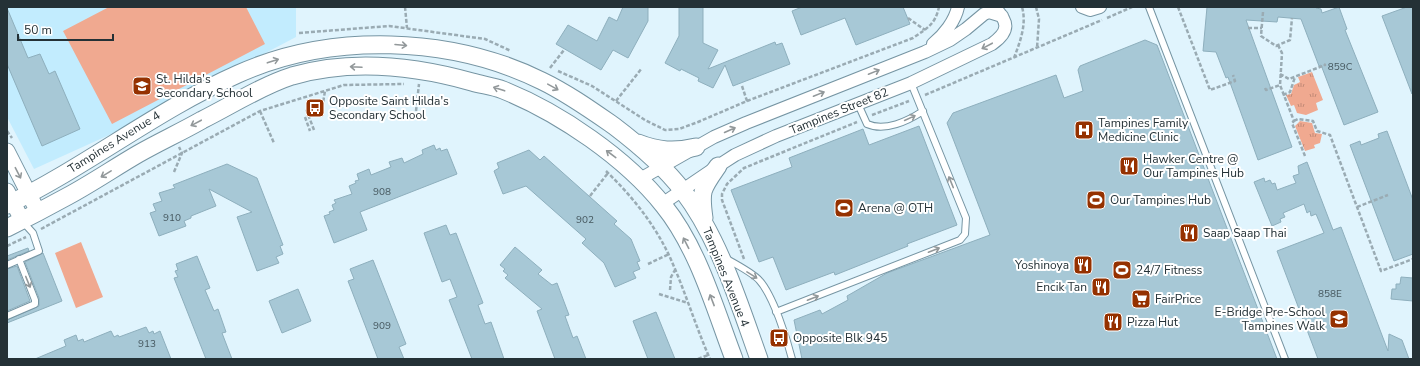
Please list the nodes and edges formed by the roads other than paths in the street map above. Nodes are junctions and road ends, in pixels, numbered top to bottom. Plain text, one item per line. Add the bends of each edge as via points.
1 (958, 7) edge
2 (994, 7) edge
3 (1082, 7) edge
4 (1100, 7) edge
5 (1149, 7) edge
6 (1003, 16) junction
7 (925, 52) junction
8 (911, 83) junction
9 (858, 104) junction
10 (923, 111) junction
11 (632, 140) junction
12 (696, 147) junction
13 (7, 151) edge
14 (661, 166) junction
15 (718, 166) junction
16 (640, 179) junction
17 (683, 190) junction
18 (29, 194) junction
19 (9, 199) edge
20 (662, 204) junction
21 (38, 212) junction
22 (22, 220) junction
23 (704, 222) junction
24 (7, 228) edge
25 (719, 254) junction
26 (19, 259) junction
27 (7, 265) edge
28 (776, 312) junction
29 (7, 316) edge
30 (734, 359) edge
31 (759, 359) edge
32 (792, 359) edge
33 (1285, 359) edge

1 - 7 street, Tampines Street 82 via 949,26
2 - 6 street
3 - 4 street via 1090,10
5 - 33 lane
6 - 7 street, Tampines Street 82 via 989,12 984,14 966,30
6 -> 8 street, Tampines Street 82 via 1005,32 992,44
12 -> 7 street, Tampines Street 82 via 746,123
8 - 9 street, Tampines Street 82
8 - 10 lane
9 -> 10 lane via 868,124 873,127 885,127 910,119
9 - 15 street, Tampines Street 82 via 776,136
28 -> 10 lane via 960,240 964,234 966,218
11 - 12 main road via 650,148 667,150 681,151
11 - 14 main road, Tampines Avenue 4
18 -> 11 main road, Tampines Avenue 4 via 161,113 239,73 294,55 357,44 419,46 477,57 505,66 541,80 574,99
12 - 14 street, Tampines Street 82
13 -> 18 street
14 - 16 street, Tampines Street 82
14 - 17 main road, Tampines Avenue 4
15 - 17 street, Tampines Street 82
15 - 23 main road via 701,195
16 - 20 main road, Tampines Avenue 4
16 -> 21 main road, Tampines Avenue 4 via 613,166 584,135 538,106 501,89 409,68 346,66 292,76 259,90
17 - 20 street, Tampines Street 82
17 - 23 main road, Tampines Avenue 4
18 - 19 main road, Tampines Avenue 4
18 - 21 street
19 - 22 street
30 -> 20 main road, Tampines Avenue 4 via 698,265 685,239
21 - 22 main road, Tampines Avenue 4
22 - 24 main road, Tampines Avenue 4
22 - 26 lane via 33,233 39,251
23 - 25 main road, Tampines Avenue 4
25 -> 28 lane via 759,280
25 - 31 main road, Tampines Avenue 4
26 - 27 lane
26 -> 29 lane via 35,304
28 - 32 lane

